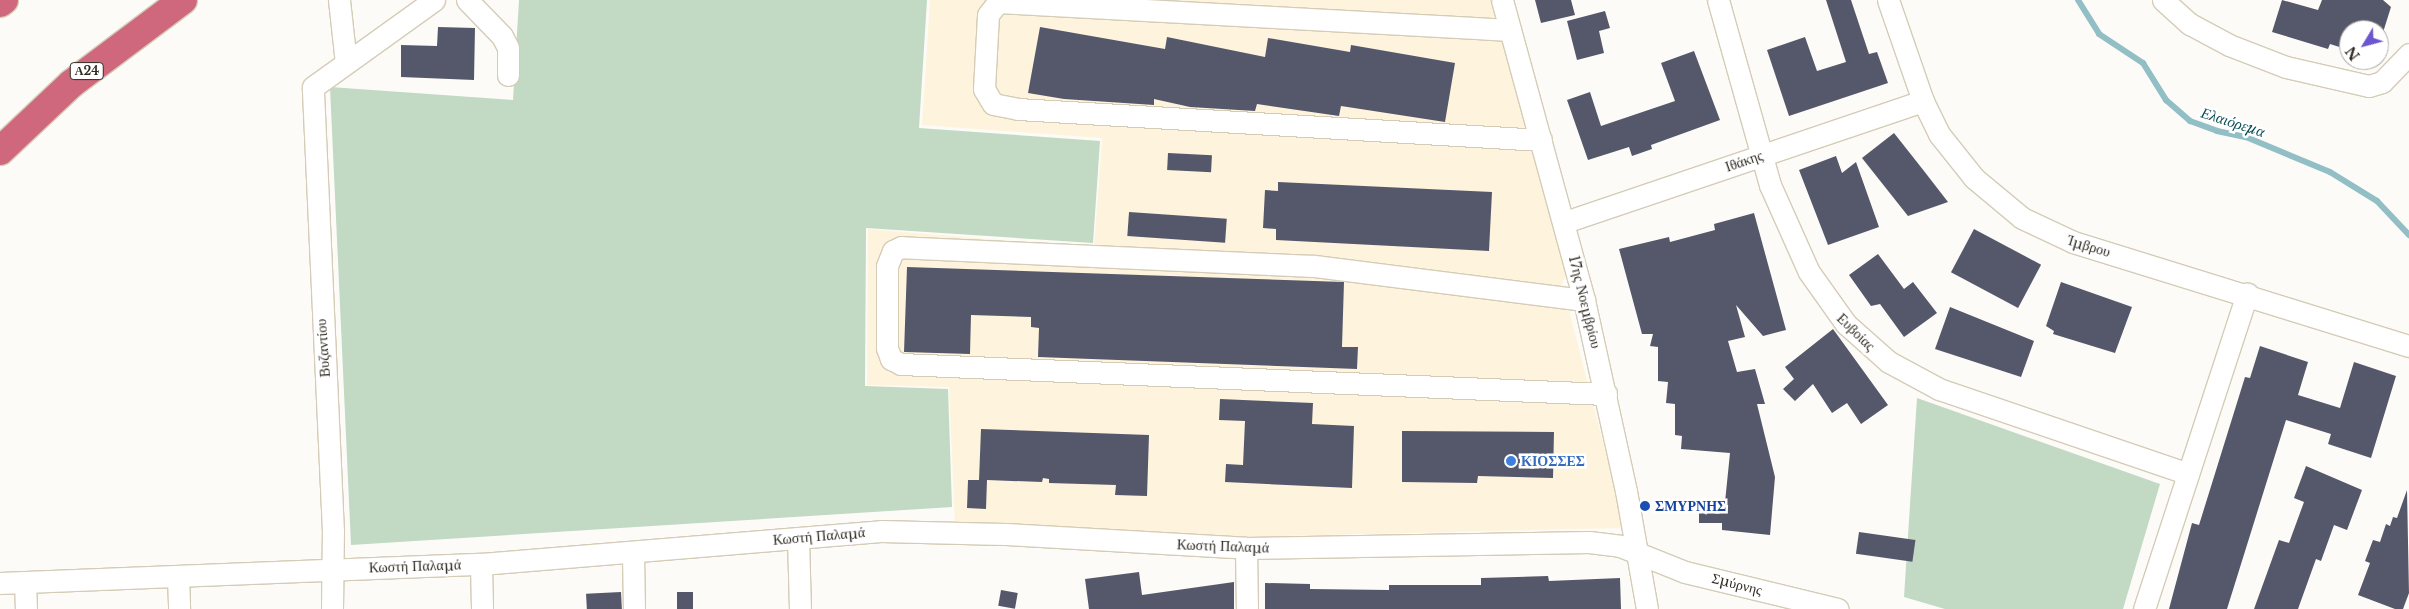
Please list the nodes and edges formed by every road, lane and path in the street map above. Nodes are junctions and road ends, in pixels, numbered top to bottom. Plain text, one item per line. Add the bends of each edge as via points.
1 (4, 0) edge
2 (183, 0) edge
3 (339, 0) edge
4 (434, 0) edge
5 (466, 0) edge
6 (1502, 0) edge
7 (1718, 0) edge
8 (1888, 0) edge
9 (2163, 0) edge
10 (0, 3) edge
11 (1510, 30) junction
12 (2409, 54) edge
13 (346, 63) junction
14 (508, 74) dead end
15 (1923, 102) junction
16 (1541, 140) junction
17 (0, 151) edge
18 (1760, 155) junction
19 (1565, 222) junction
20 (2247, 293) junction
21 (1584, 300) junction
22 (2409, 346) edge
23 (1606, 394) junction
24 (2188, 474) junction
25 (798, 538) junction
26 (1246, 548) junction
27 (1637, 552) junction
28 (633, 554) junction
29 (481, 564) junction
30 (333, 569) junction
31 (178, 576) junction
32 (26, 582) junction
33 (0, 583) edge
34 (26, 609) edge
35 (179, 609) edge
36 (332, 609) edge
37 (482, 609) edge
38 (634, 609) edge
39 (800, 609) edge
40 (1247, 609) edge
41 (1647, 609) edge
42 (1838, 609) edge
43 (2144, 609) edge

1 - 10 highway
2 - 17 highway, Α24 via 70,84
3 - 13 street
4 - 13 street
5 - 14 street via 502,36 508,48
6 - 11 street, 17ης Νοεμβρίου
7 - 18 street, Ευβοίας
8 - 15 street, Ίμβρου
9 - 12 street via 2190,24 2229,45 2286,67 2369,86 2382,82
11 - 16 street, 17ης Νοεμβρίου
11 - 16 street via 998,2 988,15 984,89 993,104 1018,109
13 - 30 street, Βυζαντίου via 313,86
15 - 18 street, Ιθάκης
15 - 20 street, Ίμβρου via 1945,143 1962,165 1990,194 2028,221 2073,242
16 - 19 street, 17ης Νοεμβρίου
18 - 19 street, Ιθάκης
18 - 24 street, Ευβοίας via 1796,244 1825,298 1846,324 1889,362 1939,390
19 - 21 street, 17ης Νοεμβρίου
20 - 22 street, Ίμβρου
20 - 24 street
21 - 23 street, 17ης Νοεμβρίου
21 - 23 street via 1313,266 901,247 893,251 888,266 887,348 891,359 901,364
23 - 27 street, 17ης Νοεμβρίου
24 - 43 street
25 - 26 street, Κωστή Παλαμά via 881,531 1006,534
25 - 28 street, Κωστή Παλαμά
25 - 39 street
26 - 27 street, Κωστή Παλαμά via 1589,542
26 - 40 street
27 - 41 street, 17ης Νοεμβρίου
27 - 42 street, Σμύρνης via 1685,572
28 - 29 street, Κωστή Παλαμά
28 - 38 street
29 - 30 street, Κωστή Παλαμά
29 - 37 street
30 - 31 street, Κωστή Παλαμά
30 - 36 street, Βυζαντίου
31 - 32 street, Κωστή Παλαμά
31 - 35 street
32 - 33 street, Κωστή Παλαμά
32 - 34 street

